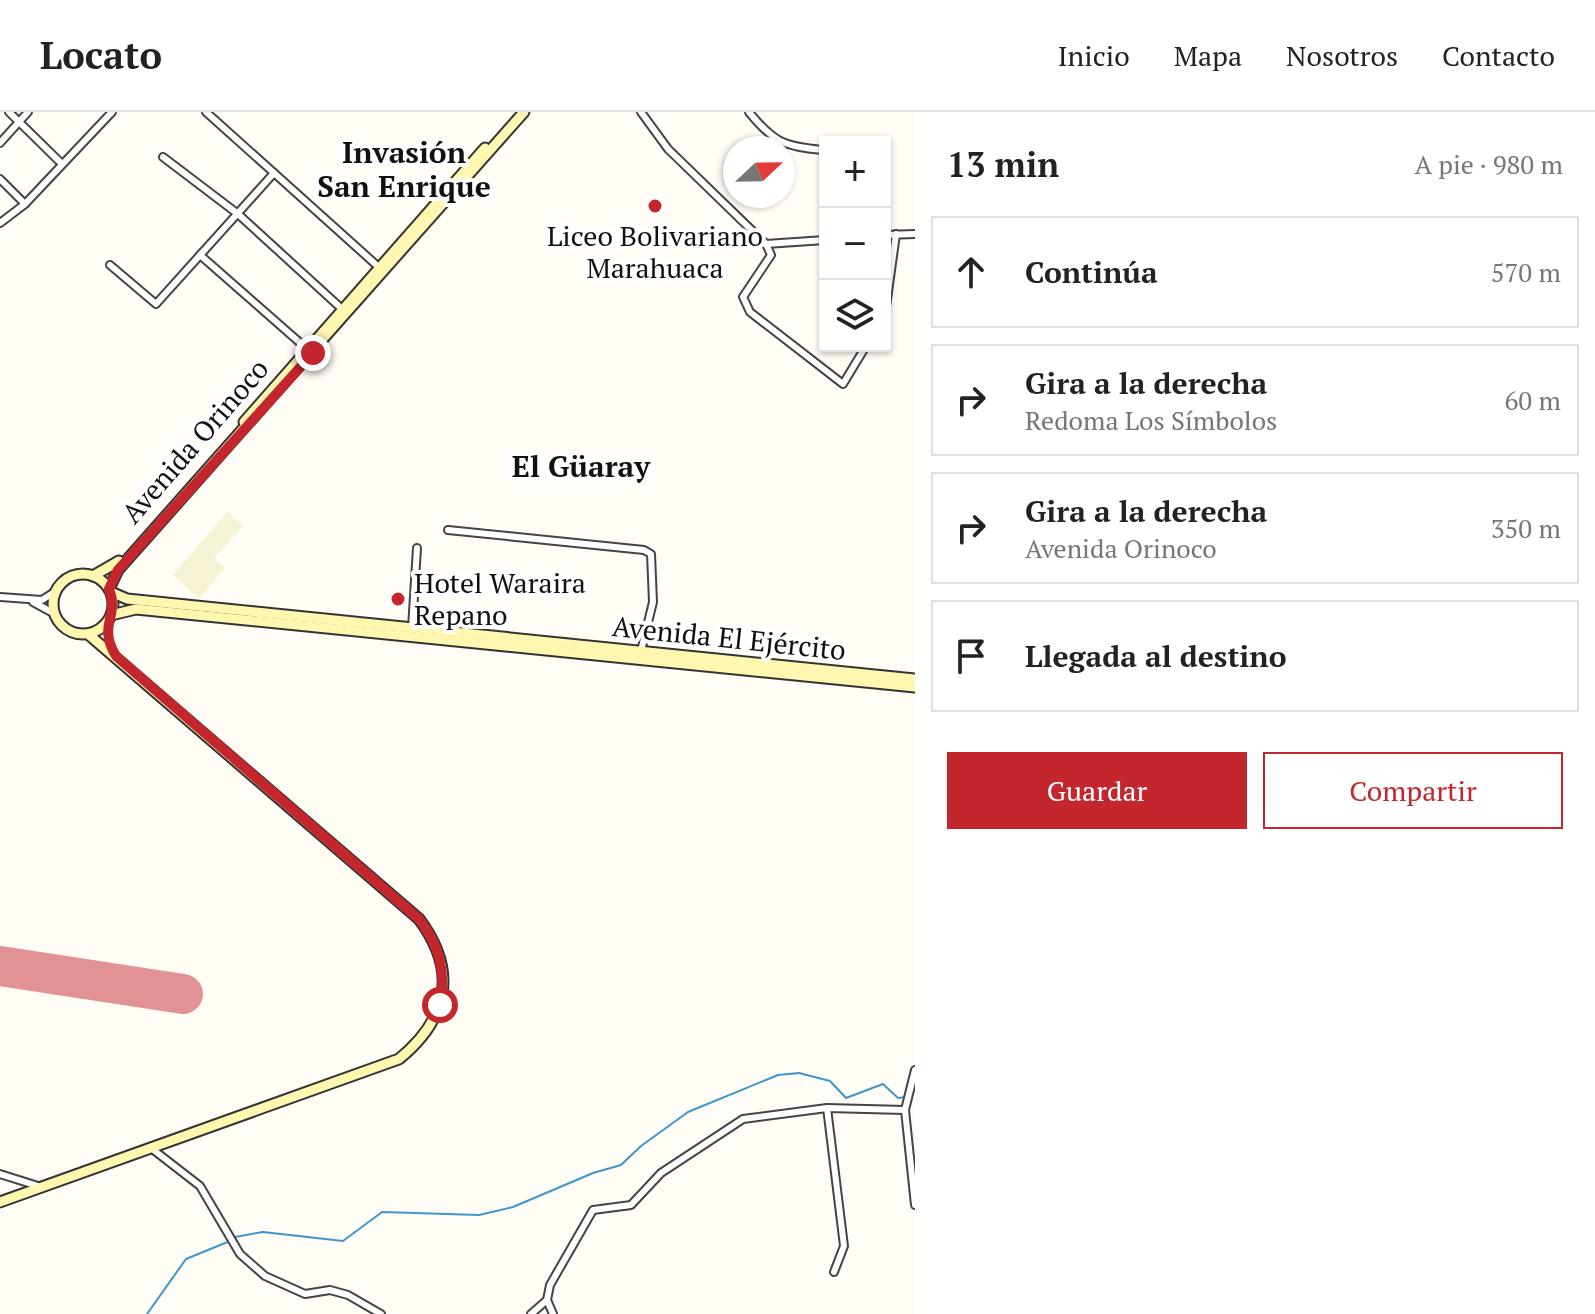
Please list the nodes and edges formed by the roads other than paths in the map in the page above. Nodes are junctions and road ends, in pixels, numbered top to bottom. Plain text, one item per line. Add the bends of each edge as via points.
1 (9, 112) edge
2 (28, 112) edge
3 (112, 112) edge
4 (206, 112) edge
5 (516, 112) edge
6 (524, 112) edge
7 (641, 112) edge
8 (749, 112) edge
9 (19, 122) junction
10 (0, 143) edge
11 (819, 150) edge
12 (163, 157) dead end
13 (62, 164) junction
14 (274, 173) junction
15 (0, 179) edge
16 (25, 204) junction
17 (238, 214) junction
18 (0, 223) edge
19 (891, 234) edge
20 (896, 234) junction
21 (915, 234) edge
22 (819, 240) edge
23 (766, 244) junction
24 (200, 255) junction
25 (110, 265) dead end
26 (382, 270) junction
27 (890, 280) edge
28 (342, 309) junction
29 (306, 348) junction
30 (862, 352) edge
31 (448, 530) dead end
32 (417, 548) dead end
33 (93, 576) junction
34 (56, 591) junction
35 (110, 591) junction
36 (0, 597) edge
37 (25, 600) junction
38 (55, 614) junction
39 (109, 619) junction
40 (412, 628) junction
41 (88, 634) junction
42 (641, 652) junction
43 (116, 656) junction
44 (915, 679) edge
45 (915, 687) edge
46 (915, 1070) edge
47 (827, 1108) junction
48 (905, 1110) junction
49 (151, 1148) junction
50 (0, 1174) edge
51 (42, 1187) junction
52 (0, 1202) edge
53 (915, 1205) edge
54 (834, 1272) dead end
55 (547, 1300) junction
56 (381, 1314) edge
57 (531, 1314) edge
58 (553, 1314) edge

1 - 9 street
2 - 9 street
3 - 13 street
4 - 14 street
5 - 26 street, Avenida Orinoco
6 - 26 street, Avenida Orinoco
7 - 23 street via 668,149
8 - 11 street via 767,135 786,147
9 - 10 street
9 - 13 street
12 - 17 street
13 - 16 street
14 - 17 street
14 - 26 street
15 - 16 street
16 - 18 street
17 - 24 street
17 - 28 street
19 - 20 street
20 - 21 street
20 - 27 street
22 - 23 street
23 - 30 street via 771,255 743,297 750,312 843,384
24 - 25 street via 156,304
24 - 29 street
26 - 28 street, Avenida Orinoco
26 - 35 street, Avenida Orinoco via 118,570
28 - 29 street, Avenida Orinoco
29 - 33 street, Avenida Orinoco via 113,567
31 - 42 street via 651,554 653,602
32 - 40 street
33 - 34 street via 76,575
33 - 35 street
34 - 37 street via 42,600
34 - 38 street
35 - 39 street
35 - 40 street, Avenida El Ejército via 127,599
36 - 37 street
37 - 38 street
38 - 41 street via 68,630
39 - 41 street
39 - 43 street via 109,644
39 - 45 street, Avenida El Ejército via 136,609
40 - 42 street, Avenida El Ejército
41 - 43 street
42 - 44 street, Avenida El Ejército
43 - 49 street via 419,919 438,947 444,985 433,1024 399,1059
46 - 48 street
47 - 48 street
47 - 54 street via 844,1246
47 - 55 street via 743,1119 661,1173 631,1205 593,1210 550,1285
48 - 53 street
49 - 51 street
49 - 56 street via 200,1186 240,1254 265,1276 305,1294 330,1290 348,1295
50 - 51 street
51 - 52 street
55 - 57 street
55 - 58 street

